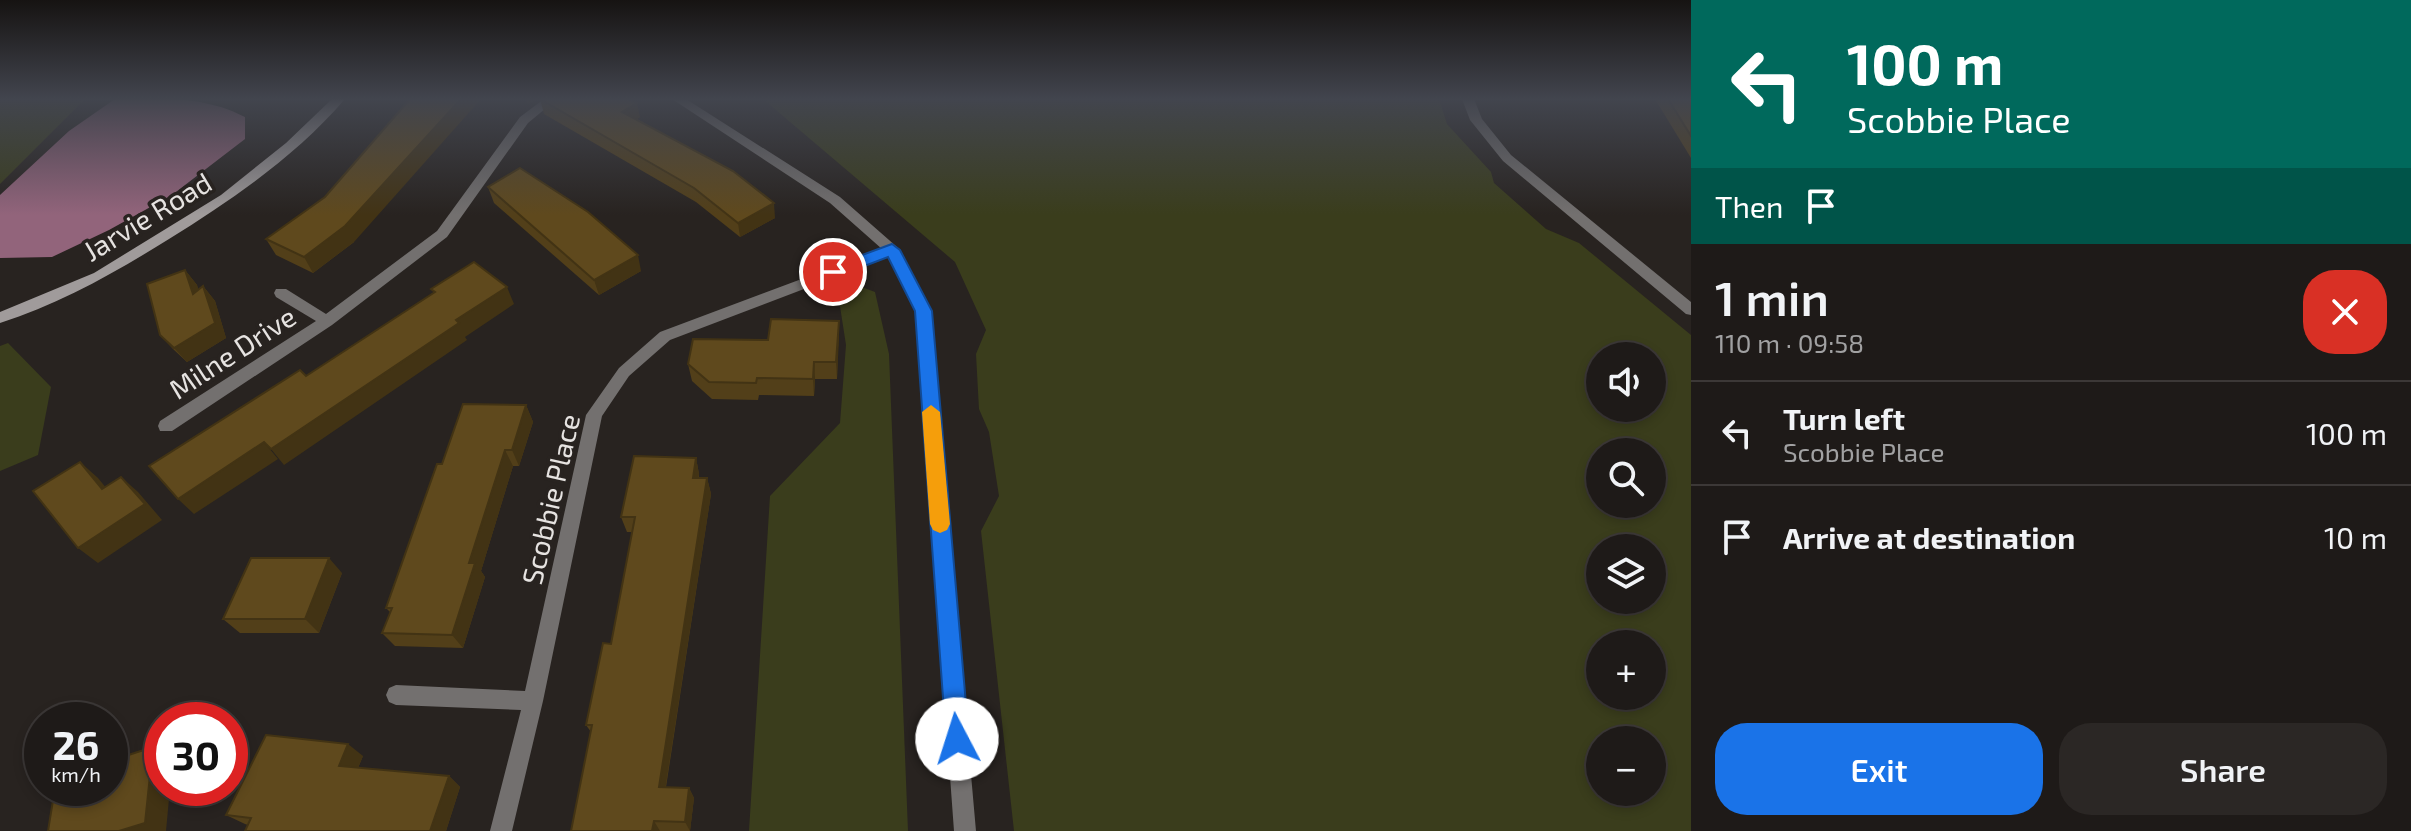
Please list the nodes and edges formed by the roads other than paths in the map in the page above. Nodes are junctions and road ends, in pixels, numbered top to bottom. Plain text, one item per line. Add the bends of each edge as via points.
1 (299, 138) edge
2 (511, 138) edge
3 (740, 138) edge
4 (1491, 138) edge
5 (892, 250) junction
6 (281, 293) dead end
7 (1691, 310) edge
8 (0, 318) edge
9 (327, 321) junction
10 (166, 426) dead end
11 (396, 695) dead end
12 (533, 701) junction
13 (501, 831) edge
14 (965, 831) edge

1 - 8 street, Jarvie Road via 226,198 99,276
2 - 9 street, Milne Drive via 442,234
3 - 5 street via 835,200
4 - 7 street via 1507,158
5 - 12 street, Scobbie Place via 665,336 624,372 594,415
5 - 14 street via 923,311
6 - 9 street, Milne Drive
9 - 10 street, Milne Drive
11 - 12 street
12 - 13 street, Scobbie Place

